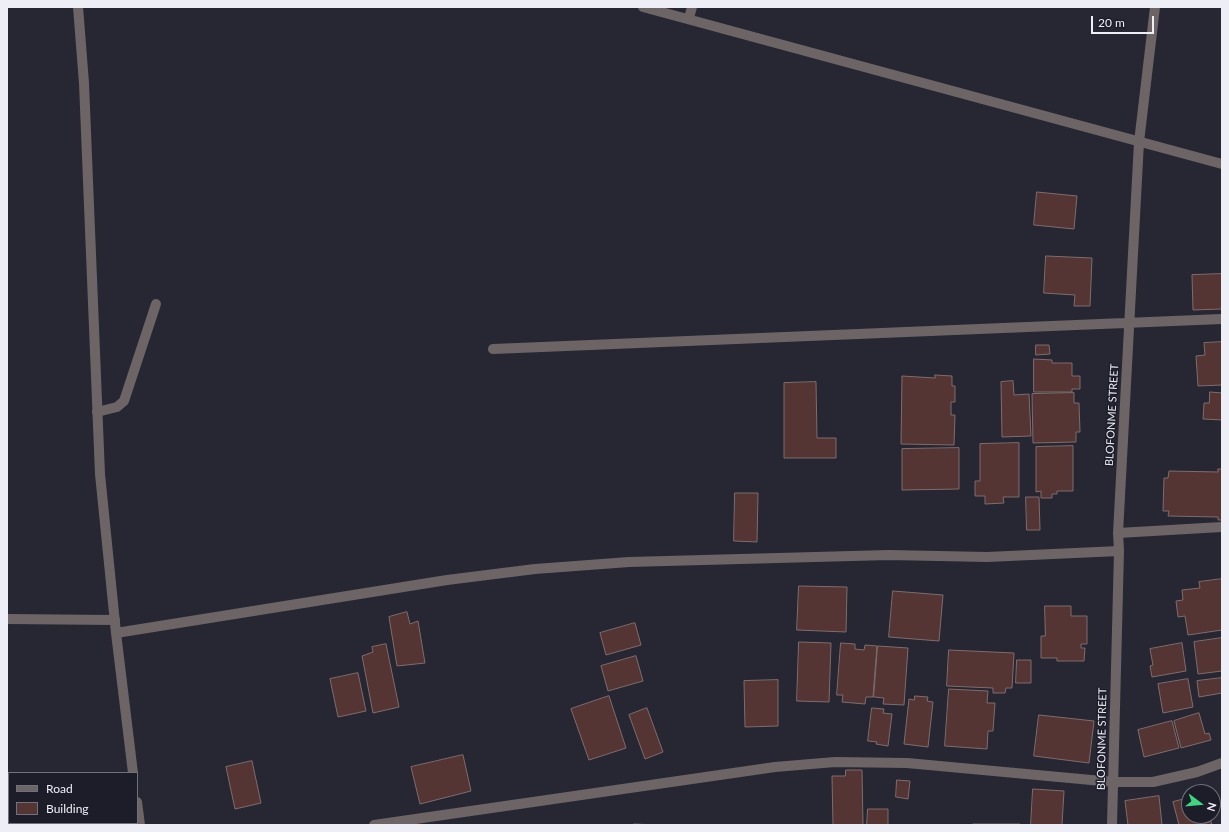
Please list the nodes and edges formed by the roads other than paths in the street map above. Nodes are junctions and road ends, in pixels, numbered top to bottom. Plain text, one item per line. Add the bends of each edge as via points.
1 (78, 7) edge
2 (643, 7) edge
3 (692, 7) edge
4 (1155, 7) edge
5 (689, 18) junction
6 (1139, 142) junction
7 (1222, 164) edge
8 (156, 304) dead end
9 (1222, 318) edge
10 (1129, 321) junction
11 (493, 349) dead end
12 (98, 412) junction
13 (1222, 527) edge
14 (1118, 533) junction
15 (1119, 552) junction
16 (7, 619) edge
17 (115, 620) junction
18 (116, 633) junction
19 (1222, 763) edge
20 (133, 772) edge
21 (1113, 782) junction
22 (138, 810) edge
23 (140, 825) edge
24 (374, 825) edge
25 (1112, 825) edge

1 - 12 street
2 - 5 street
3 - 5 street
4 - 6 street, BLOFONME STREET
5 - 6 street
6 - 7 street
6 - 10 street, BLOFONME STREET
8 - 12 street via 124,401 116,407
9 - 10 street
10 - 11 street
10 - 14 street, BLOFONME STREET
12 - 17 street via 100,474
13 - 14 street
14 - 15 street, BLOFONME STREET
15 - 18 street via 987,557 889,555 637,562 535,569 447,580
15 - 21 street, BLOFONME STREET
16 - 17 street
17 - 18 street
18 - 20 street
19 - 21 street via 1197,772 1153,782
21 - 24 street via 907,763 835,762 775,767
21 - 25 street, BLOFONME STREET
22 - 23 street

